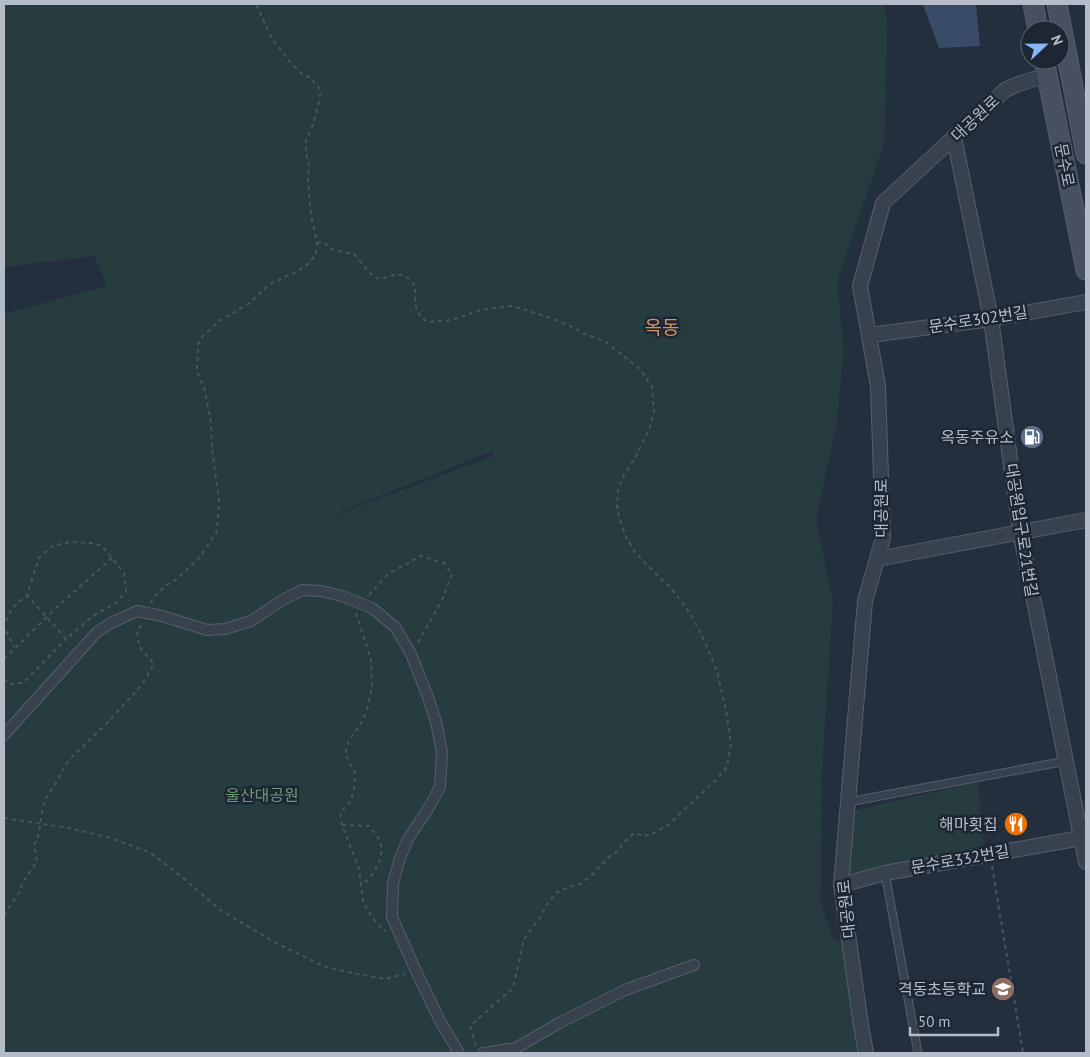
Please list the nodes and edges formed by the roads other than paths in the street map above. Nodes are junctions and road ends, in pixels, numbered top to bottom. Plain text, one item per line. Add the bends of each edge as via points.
1 (1033, 4) edge
2 (1057, 4) edge
3 (1036, 20) edge
4 (1043, 70) edge
5 (1046, 70) edge
6 (954, 137) junction
7 (1086, 154) edge
8 (1086, 270) edge
9 (1086, 302) edge
10 (991, 319) junction
11 (870, 335) junction
12 (1086, 520) edge
13 (1020, 532) junction
14 (877, 559) junction
15 (4, 734) edge
16 (1066, 762) junction
17 (847, 802) junction
18 (1081, 838) junction
19 (1086, 862) edge
20 (885, 873) junction
21 (841, 885) junction
22 (694, 965) dead end
23 (459, 1053) edge
24 (483, 1053) edge
25 (866, 1053) edge
26 (918, 1053) edge

1 - 3 main road
2 - 7 main road, 문수로 via 1078,99
4 - 6 street, 대공원로 via 1005,90
5 - 8 main road, 문수로
6 - 10 street, 대공원입구로21번길
6 - 11 street, 대공원로 via 883,203 860,286
9 - 10 street, 문수로302번길
10 - 11 street, 문수로302번길
10 - 13 street, 대공원입구로21번길
11 - 14 street, 대공원로 via 878,386 883,538
12 - 13 street
13 - 14 street
13 - 16 street, 대공원입구로21번길
14 - 17 street, 대공원로 via 865,601
15 - 23 street via 97,632 137,611 207,630 225,629 251,621 302,590 342,596 372,608 395,627 412,654 436,722 442,753 440,787 408,838 400,858 393,883 392,917 440,1021
16 - 17 lane
16 - 18 street, 대공원입구로21번길
17 - 21 street, 대공원로
18 - 19 street, 대공원입구로21번길
18 - 20 street, 문수로332번길
20 - 21 street, 문수로332번길
20 - 26 lane
21 - 25 street, 대공원로
22 - 24 street via 625,990 516,1048

